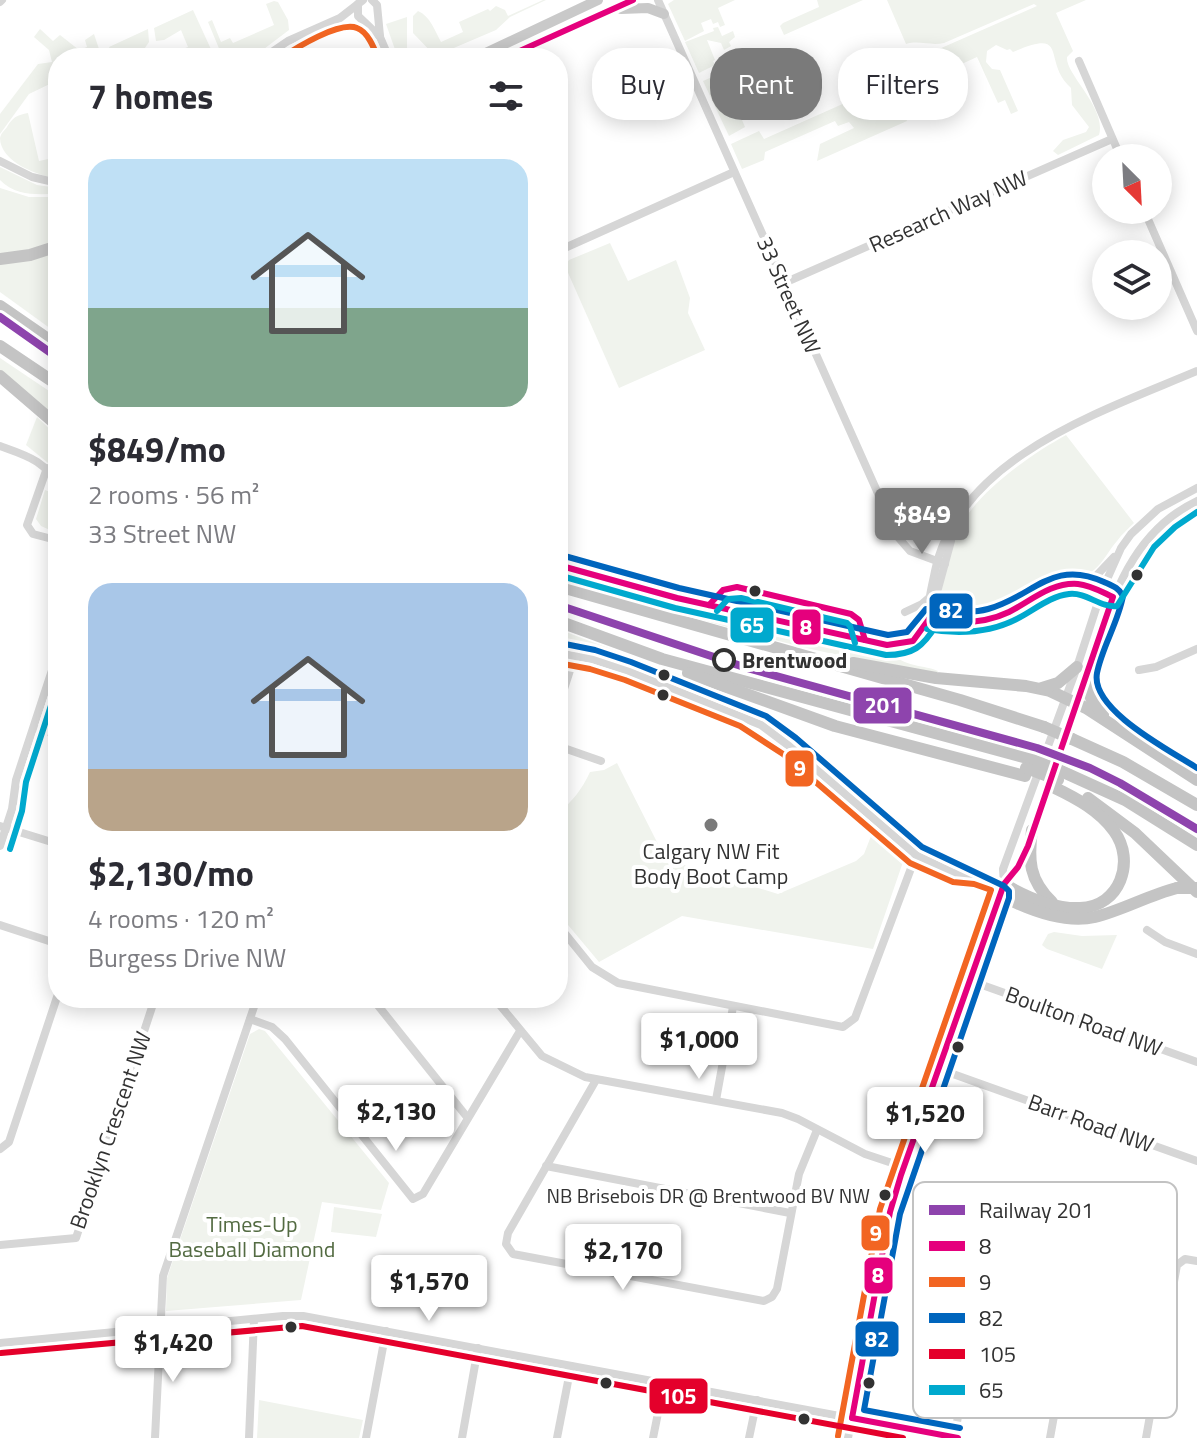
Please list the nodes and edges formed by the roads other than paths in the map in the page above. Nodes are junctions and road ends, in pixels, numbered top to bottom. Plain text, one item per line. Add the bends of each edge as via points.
1 (372, 0) edge
2 (598, 0) edge
3 (633, 0) edge
4 (658, 0) edge
5 (361, 2) edge
6 (611, 10) junction
7 (664, 14) junction
8 (340, 18) junction
9 (360, 18) junction
10 (380, 37) junction
11 (278, 48) edge
12 (385, 48) edge
13 (496, 48) edge
14 (526, 48) edge
15 (1079, 61) dead end
16 (1112, 139) junction
17 (1114, 144) edge
18 (0, 161) edge
19 (734, 172) junction
20 (48, 181) edge
21 (1150, 224) edge
22 (568, 247) edge
23 (48, 249) edge
24 (0, 259) edge
25 (784, 283) junction
26 (0, 306) edge
27 (1197, 331) edge
28 (48, 339) edge
29 (0, 346) edge
30 (1197, 371) edge
31 (0, 376) edge
32 (48, 378) edge
33 (48, 417) edge
34 (0, 446) edge
35 (47, 468) joint
36 (1197, 488) edge
37 (1197, 501) edge
38 (48, 538) edge
39 (1121, 548) junction
40 (941, 563) junction
41 (1081, 584) junction
42 (568, 589) edge
43 (1101, 593) junction
44 (930, 597) junction
45 (1113, 597) junction
46 (905, 612) dead end
47 (929, 619) junction
48 (568, 625) edge
49 (1197, 649) edge
50 (568, 654) edge
51 (575, 655) junction
52 (662, 659) junction
53 (822, 662) junction
54 (1077, 667) junction
55 (1139, 670) dead end
56 (568, 677) edge
57 (1086, 678) junction
58 (48, 684) edge
59 (1042, 688) junction
60 (1065, 697) junction
61 (1079, 704) junction
62 (1107, 721) junction
63 (48, 722) edge
64 (34, 728) junction
65 (45, 731) junction
66 (48, 732) edge
67 (568, 749) edge
68 (601, 761) dead end
69 (1028, 768) junction
70 (1058, 780) junction
71 (1197, 780) edge
72 (1197, 805) edge
73 (12, 809) junction
74 (3, 826) edge
75 (1032, 830) junction
76 (48, 841) edge
77 (1197, 845) edge
78 (0, 846) edge
79 (916, 855) junction
80 (1002, 890) junction
81 (1197, 890) edge
82 (1054, 904) junction
83 (0, 925) edge
84 (1147, 930) dead end
85 (568, 937) edge
86 (48, 941) edge
87 (1197, 954) edge
88 (971, 981) junction
89 (733, 1007) junction
90 (53, 1008) edge
91 (152, 1008) edge
92 (254, 1008) edge
93 (380, 1008) edge
94 (502, 1008) edge
95 (250, 1019) junction
96 (520, 1031) junction
97 (1197, 1062) edge
98 (939, 1069) junction
99 (596, 1080) junction
100 (716, 1100) junction
101 (467, 1117) junction
102 (817, 1130) junction
103 (0, 1149) edge
104 (1197, 1161) edge
105 (546, 1166) junction
106 (904, 1167) junction
107 (790, 1213) junction
108 (0, 1245) edge
109 (1197, 1261) edge
110 (1177, 1265) edge
111 (254, 1319) junction
112 (160, 1328) junction
113 (386, 1331) junction
114 (0, 1343) edge
115 (478, 1348) junction
116 (571, 1366) junction
117 (664, 1383) junction
118 (757, 1400) junction
119 (852, 1418) junction
120 (960, 1418) edge
121 (1054, 1418) edge
122 (1150, 1418) edge
123 (155, 1438) edge
124 (249, 1438) edge
125 (366, 1438) edge
126 (462, 1438) edge
127 (557, 1438) edge
128 (653, 1438) edge
129 (749, 1438) edge
130 (848, 1438) edge
131 (956, 1438) edge
132 (1050, 1438) edge
133 (1146, 1438) edge

1 - 10 street
2 - 13 main road
3 - 6 main road
4 - 7 street, 33 Street NW
5 - 8 street
5 - 9 street
6 - 7 main road via 638,7
6 - 14 main road
7 - 19 street, 33 Street NW
8 - 9 street
8 - 11 street
9 - 10 street
10 - 12 street
15 - 16 street
16 - 17 street
16 - 25 street, Research Way NW
18 - 20 street
19 - 22 street
19 - 25 street, 33 Street NW
21 - 27 street
23 - 24 highway
25 - 40 street, 33 Street NW via 897,536 910,551
26 - 28 highway
29 - 32 highway
30 - 40 street via 1037,443 959,515 945,538
31 - 33 highway
34 - 35 street
35 - 38 street via 27,525 33,534
36 - 39 street via 1158,509
37 - 45 street via 1148,537
39 - 41 street
39 - 43 street
40 - 44 street
40 - 47 street
41 - 43 street
41 - 47 street via 1047,589 990,619
42 - 53 highway
43 - 45 street
43 - 54 street
44 - 46 street
44 - 47 street
45 - 57 street
48 - 52 highway
49 - 55 street
50 - 51 street
51 - 56 street
51 - 79 street via 761,725
52 - 69 highway via 1001,751
52 - 69 highway via 697,677 835,726
53 - 59 highway
53 - 72 highway, bridge via 1044,727 1123,762
54 - 59 highway
54 - 60 street
57 - 61 street
57 - 62 highway via 1091,698
58 - 64 street
59 - 60 highway
60 - 61 highway
60 - 80 street via 1003,869
61 - 62 highway
61 - 75 street
62 - 71 highway
63 - 65 street
64 - 65 street
64 - 73 street
65 - 66 street
65 - 73 street
67 - 68 street
69 - 70 highway, bridge
70 - 77 highway via 1125,800
70 - 81 highway via 1111,813
70 - 82 highway via 1108,823 1122,846 1125,864 1118,886 1101,902 1081,908
73 - 74 street
74 - 76 street
74 - 78 street
75 - 80 street via 1014,875
75 - 82 highway via 1033,876
79 - 80 street via 971,883
79 - 89 street via 852,1022 838,1027
80 - 81 highway, bridge via 1016,903 1078,919 1156,893
80 - 82 highway
80 - 88 street
83 - 86 street
84 - 87 street
85 - 89 street via 592,967 618,983
88 - 97 street, Boulton Road NW
88 - 98 street
89 - 100 street
90 - 103 street via 9,1142
91 - 108 street, Brooklyn Crescent NW via 76,1238
92 - 95 street
93 - 101 street
94 - 96 street
95 - 101 street via 285,1039 413,1199 423,1194
95 - 112 street via 163,1276
96 - 99 street via 542,1056
96 - 101 street
98 - 104 street, Barr Road NW
98 - 106 street
99 - 100 street
99 - 105 street
100 - 102 street via 782,1113
102 - 106 street
102 - 107 street
105 - 107 street
105 - 107 street via 506,1239 509,1251 519,1256 764,1301 777,1289
106 - 119 street via 890,1212
109 - 110 street via 1185,1259
111 - 112 street
111 - 113 street via 303,1316
111 - 124 street
112 - 114 street
112 - 123 street
113 - 115 street
113 - 125 street
115 - 116 street
115 - 126 street
116 - 117 street
116 - 127 street
117 - 118 street
117 - 128 street
118 - 119 street
118 - 129 street
119 - 130 street
119 - 131 street
120 - 131 street
121 - 132 street
122 - 133 street

